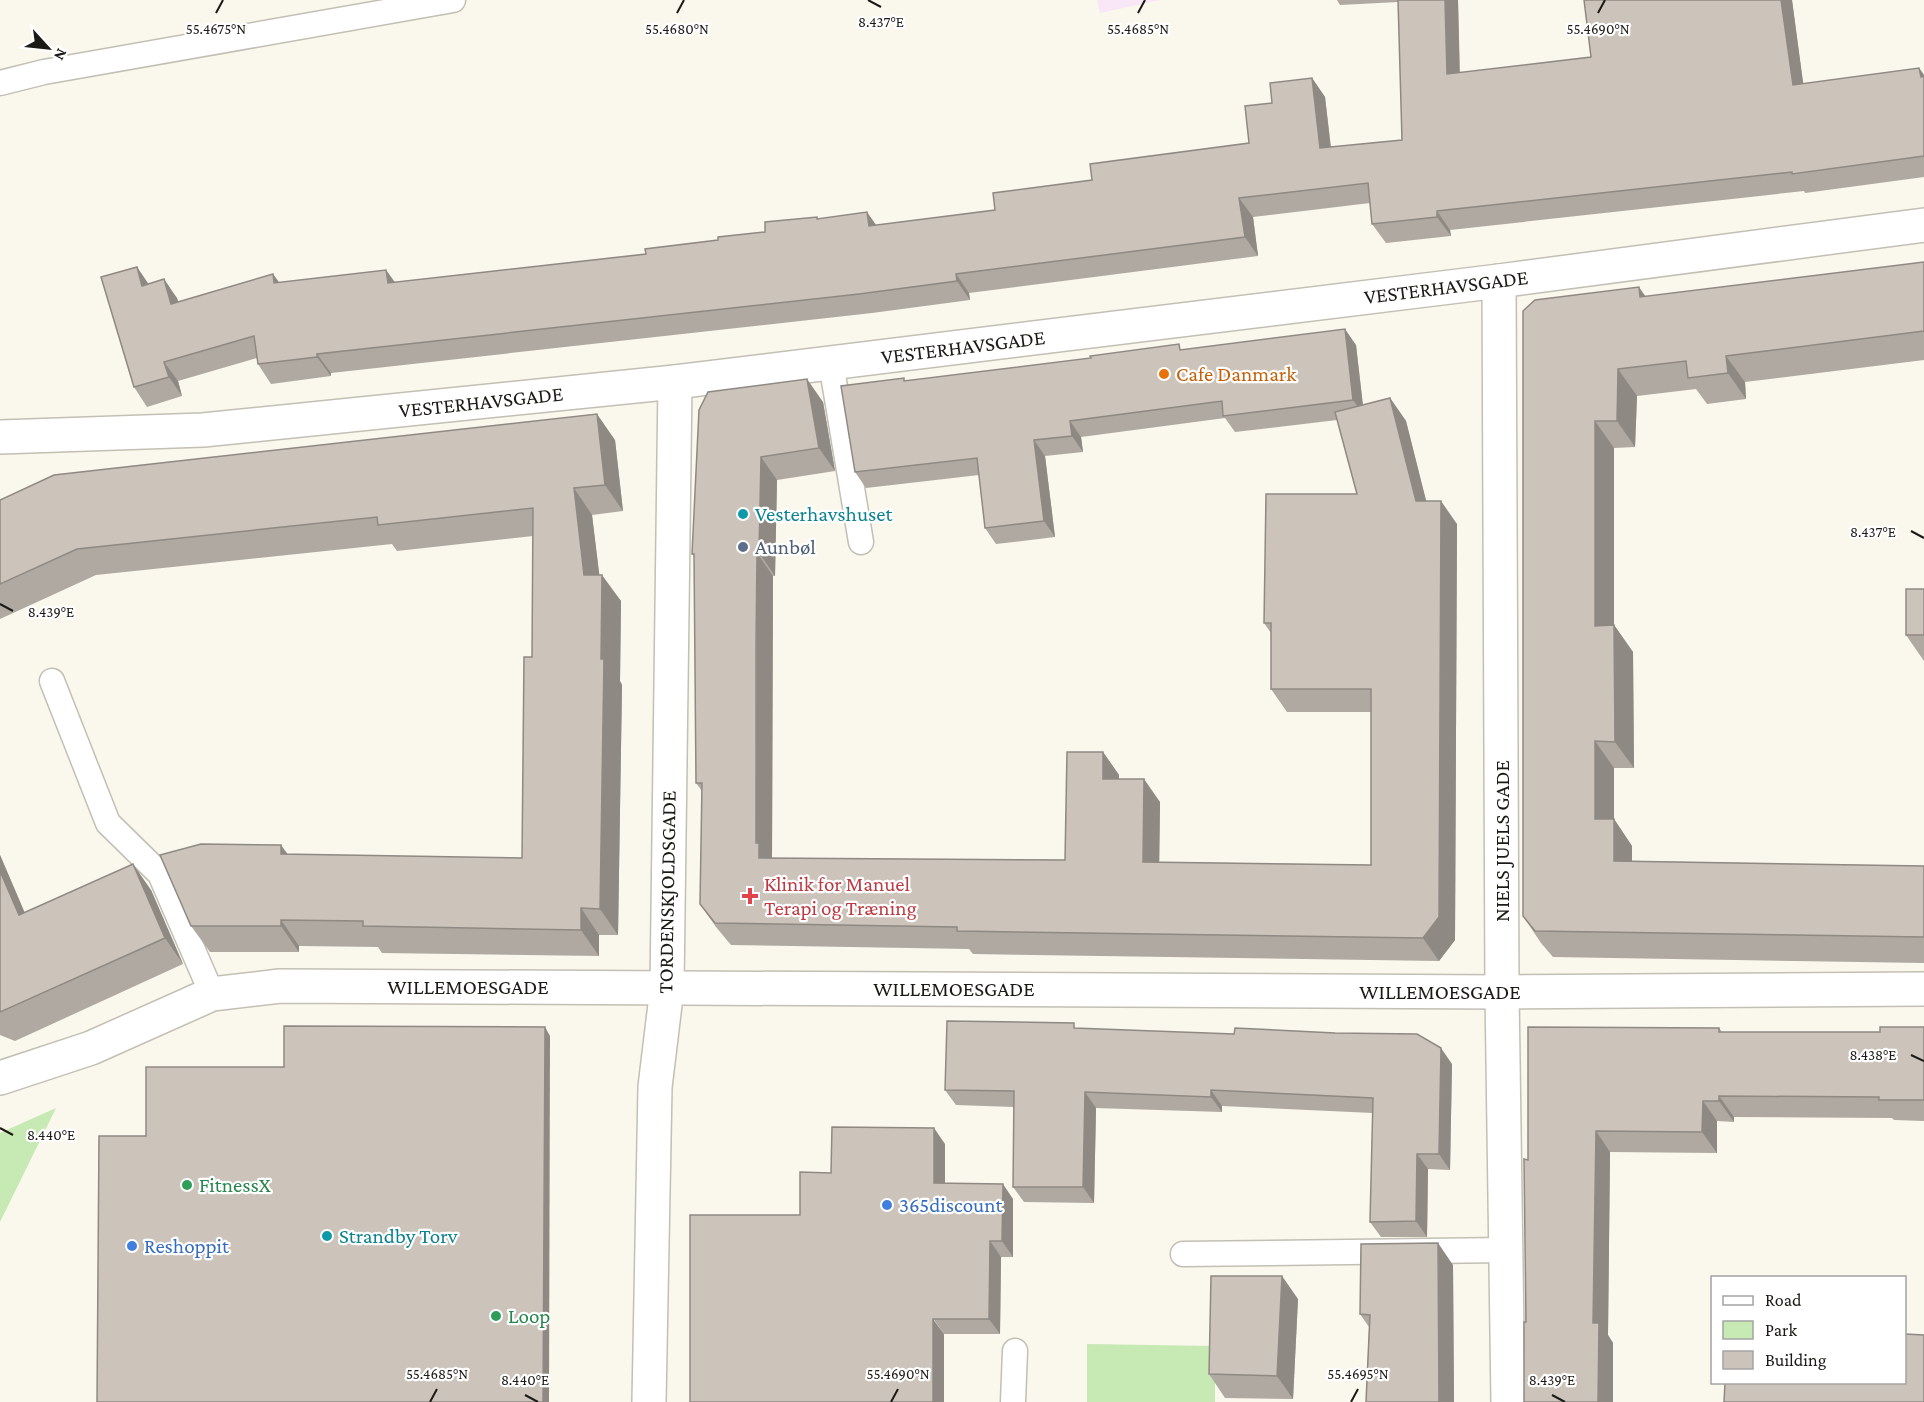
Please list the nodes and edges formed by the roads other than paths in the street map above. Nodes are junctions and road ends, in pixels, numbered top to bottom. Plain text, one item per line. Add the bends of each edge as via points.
1 (453, 0) edge
2 (0, 83) edge
3 (1924, 225) edge
4 (1499, 281) junction
5 (831, 363) junction
6 (675, 382) junction
7 (0, 437) edge
8 (861, 542) dead end
9 (52, 681) dead end
10 (667, 988) junction
11 (1924, 989) edge
12 (1502, 992) junction
13 (212, 994) junction
14 (0, 1078) edge
15 (1506, 1250) junction
16 (1183, 1254) dead end
17 (1015, 1351) dead end
18 (649, 1402) edge
19 (1013, 1402) edge
20 (1508, 1402) edge

1 - 2 lane
3 - 4 street, VESTERHAVSGADE
4 - 5 street, VESTERHAVSGADE
4 - 12 street, NIELS JUELS GADE
5 - 6 street, VESTERHAVSGADE
5 - 8 lane
6 - 7 street, VESTERHAVSGADE via 203,430
6 - 10 street, TORDENSKJOLDSGADE
9 - 13 lane via 108,823 159,874
10 - 12 street, WILLEMOESGADE
10 - 13 street, WILLEMOESGADE via 280,986
10 - 18 street, TORDENSKJOLDSGADE via 655,1087
11 - 12 street, WILLEMOESGADE
12 - 15 street, NIELS JUELS GADE
13 - 14 street, WILLEMOESGADE via 91,1048
15 - 16 lane
15 - 20 street, NIELS JUELS GADE
17 - 19 lane

